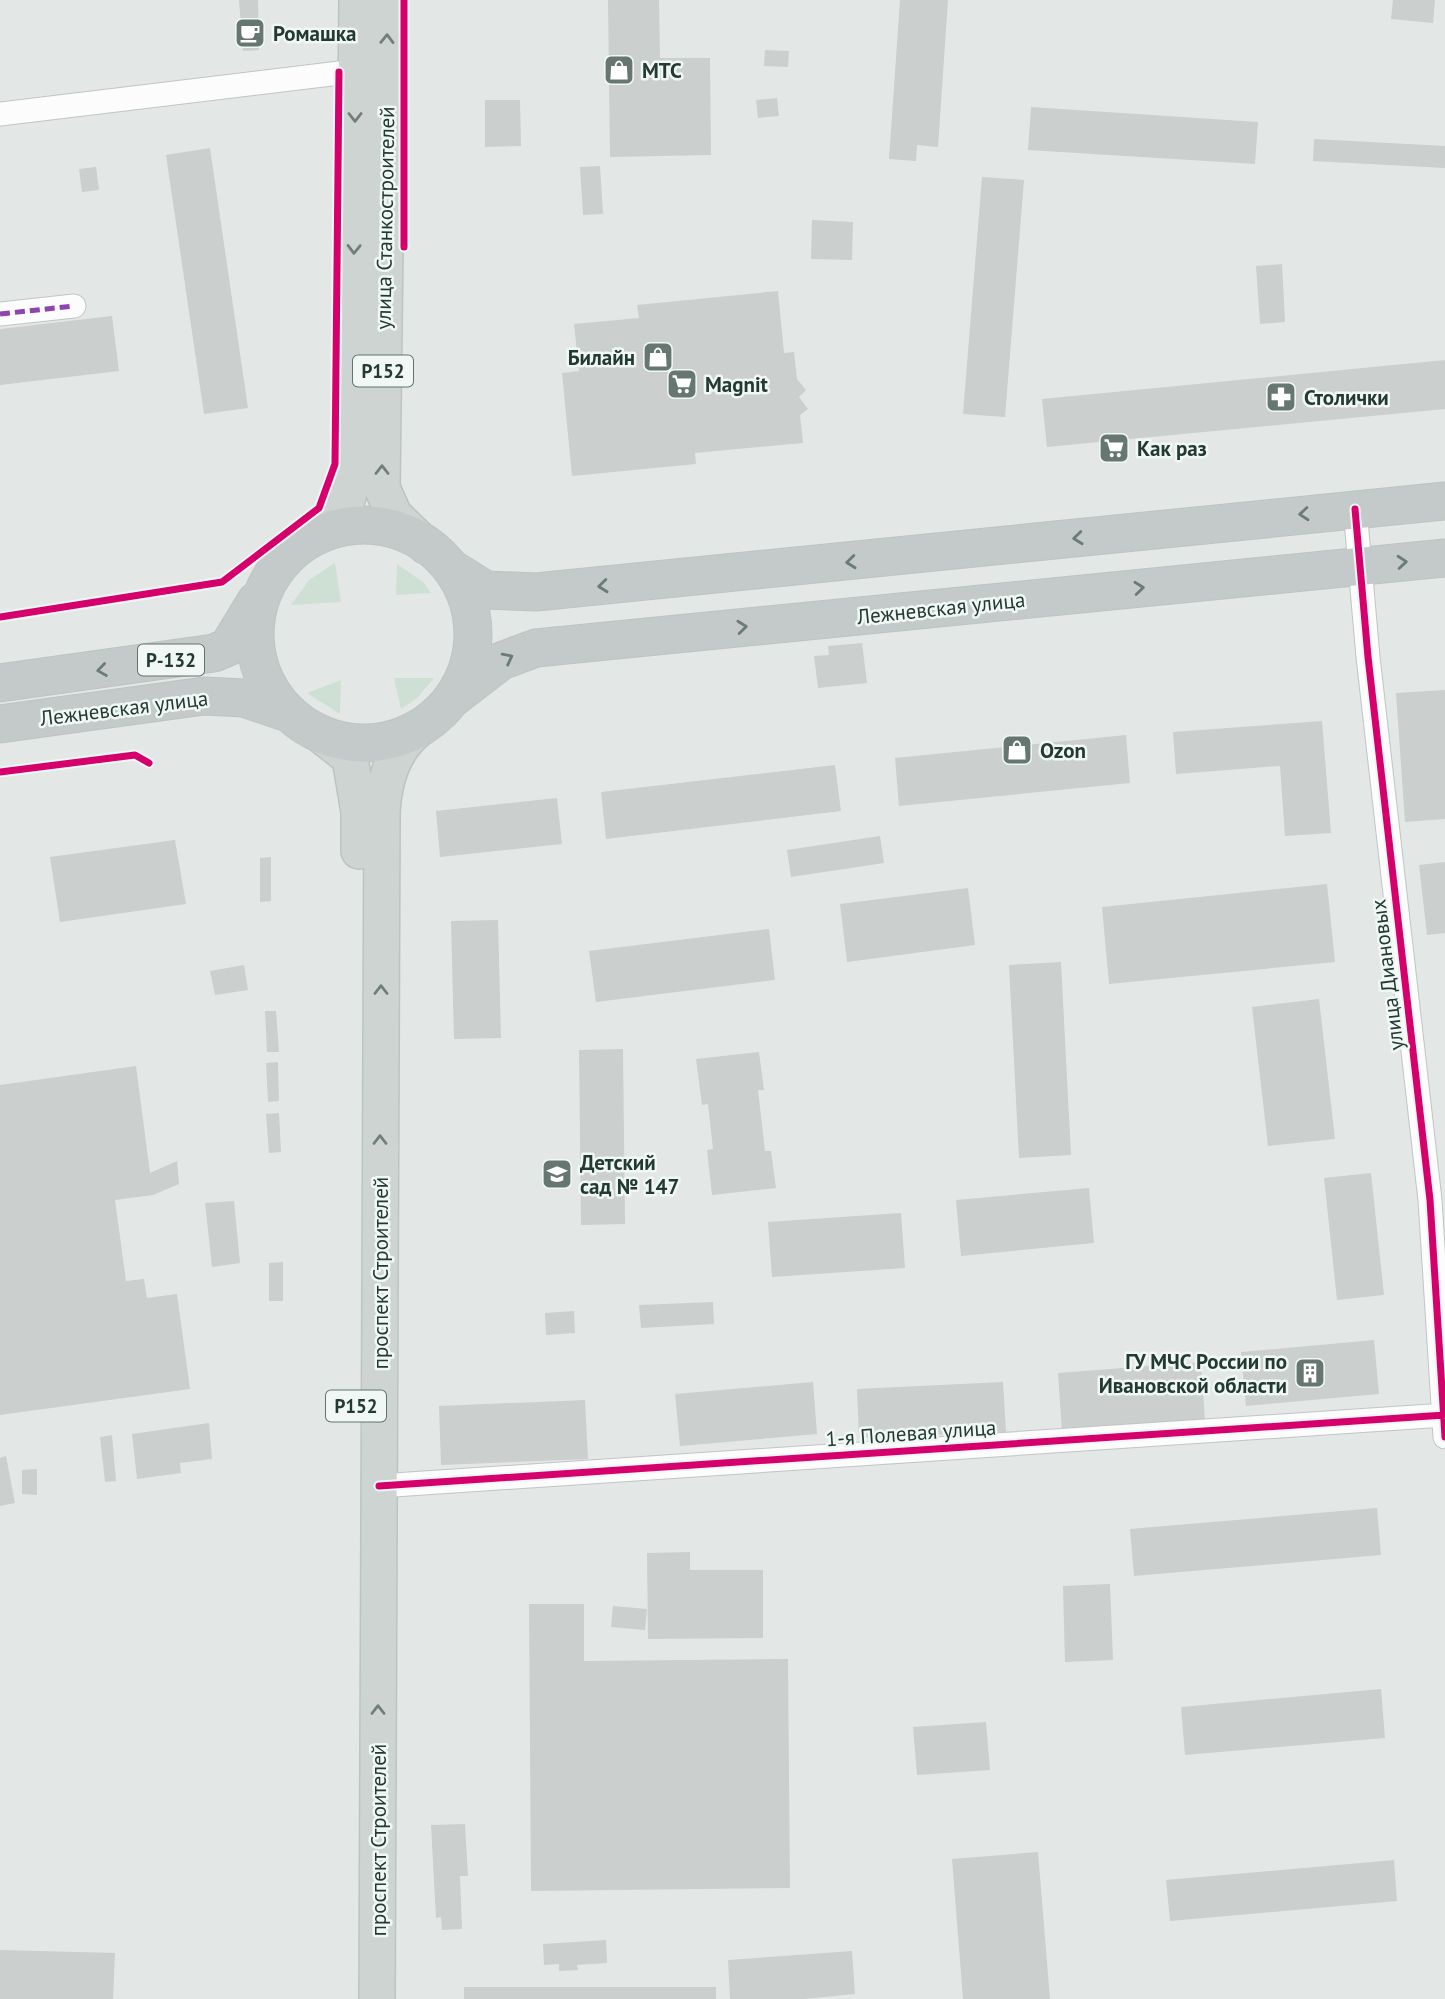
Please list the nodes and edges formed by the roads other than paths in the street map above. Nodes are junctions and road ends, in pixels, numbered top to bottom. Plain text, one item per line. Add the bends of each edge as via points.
1 (357, 0) edge
2 (388, 0) edge
3 (356, 71) junction
4 (0, 114) edge
5 (74, 306) dead end
6 (0, 314) edge
7 (1445, 501) edge
8 (1355, 509) junction
9 (320, 531) junction
10 (426, 546) junction
11 (1445, 558) edge
12 (1359, 566) junction
13 (454, 570) junction
14 (260, 594) junction
15 (0, 683) edge
16 (453, 698) junction
17 (288, 713) junction
18 (0, 724) edge
19 (420, 728) junction
20 (321, 735) junction
21 (1445, 1423) edge
22 (368, 1487) junction
23 (353, 1999) edge
24 (377, 1999) edge

1 - 3 main road, улица Станкостроителей / Р152
10 -> 2 main road, улица Станкостроителей / Р152 via 394,515 383,488
3 - 4 street
3 -> 9 main road, улица Станкостроителей / Р152 via 352,480 345,508
5 - 6 street
7 - 8 highway
8 - 12 street, улица Диановых
8 -> 13 highway via 536,592 486,590
9 - 10 highway via 351,525 383,527
9 - 14 highway via 286,558
10 - 13 highway
12 -> 11 highway, Лежневская улица
16 -> 12 highway, Лежневская улица via 501,661 536,648
12 - 21 street, улица Диановых via 1430,1200
13 - 16 highway via 470,608 472,635 469,661
14 -> 15 highway, Лежневская улица / Р-132 via 228,647 214,653
14 - 17 highway via 257,657 274,696
16 - 19 highway
17 - 18 highway, Лежневская улица / Р-132 via 244,698 204,696
17 - 20 highway
19 - 20 highway via 376,743
22 -> 19 main road, проспект Строителей / Р152 via 382,804 395,754
20 - 22 main road, проспект Строителей / Р152 via 350,758 359,812
21 - 22 street, 1-я Полевая улица
22 - 23 main road, проспект Строителей / Р152
24 -> 22 main road, проспект Строителей / Р152

